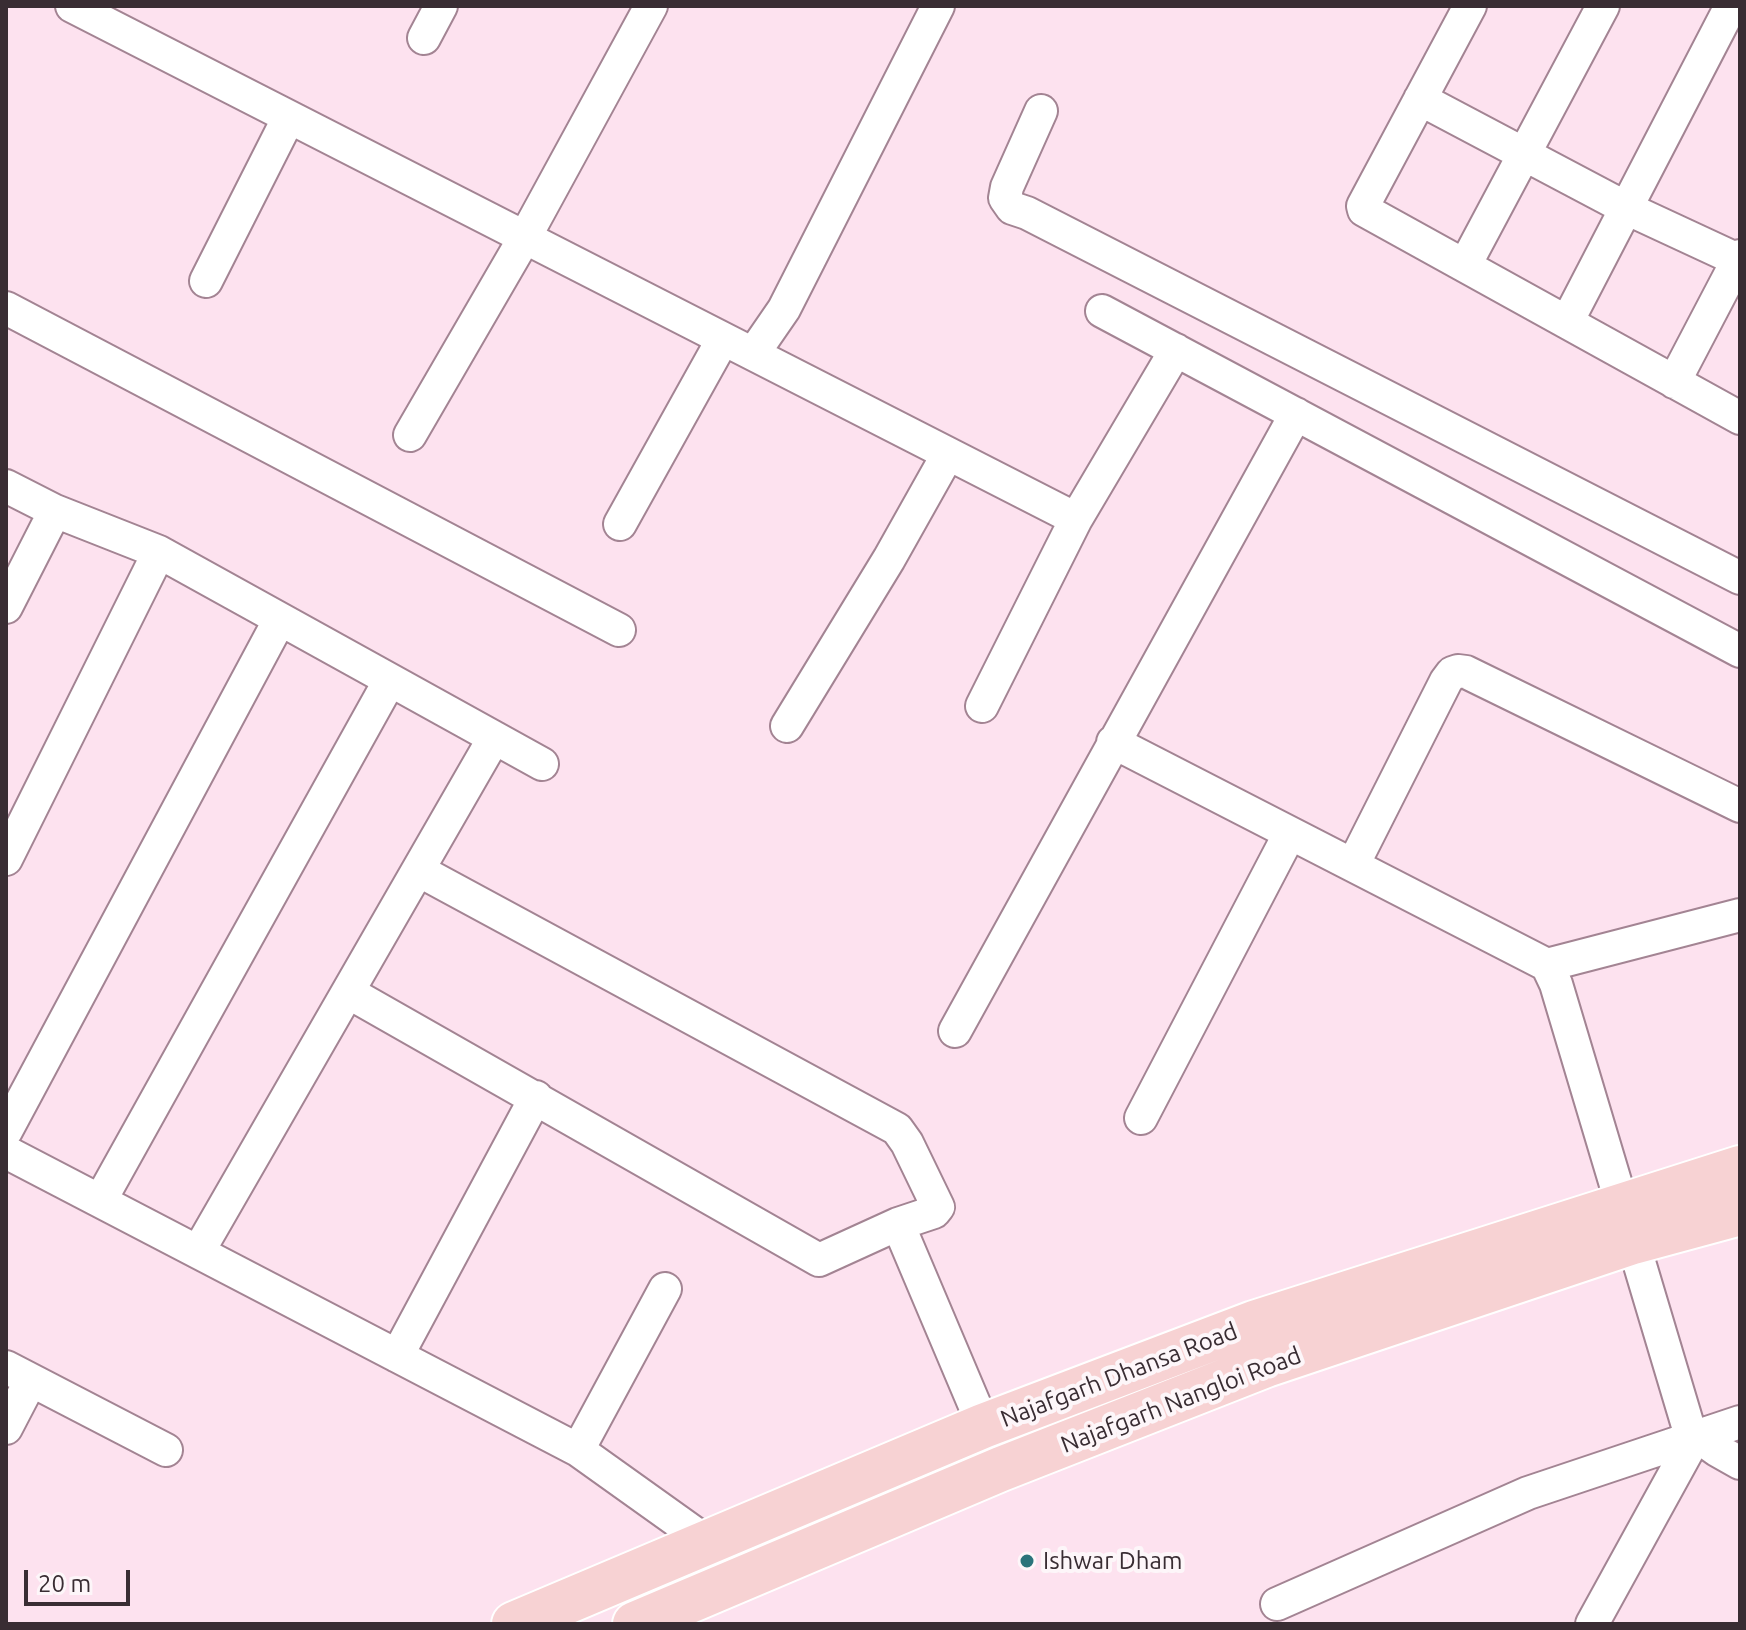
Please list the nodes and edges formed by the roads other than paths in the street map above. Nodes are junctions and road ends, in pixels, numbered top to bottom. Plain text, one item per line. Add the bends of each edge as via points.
1 (72, 6) edge
2 (441, 6) edge
3 (651, 6) edge
4 (938, 6) edge
5 (1470, 6) edge
6 (1603, 6) edge
7 (1731, 6) edge
8 (424, 38) dead end
9 (1420, 99) junction
10 (1041, 111) dead end
11 (289, 117) junction
12 (1525, 154) junction
13 (1626, 208) junction
14 (525, 237) junction
15 (1739, 258) edge
16 (1465, 265) junction
17 (206, 281) dead end
18 (6, 308) edge
19 (1102, 311) dead end
20 (1567, 322) junction
21 (723, 339) junction
22 (1176, 350) junction
23 (753, 354) junction
24 (1674, 382) junction
25 (1296, 414) junction
26 (1740, 418) edge
27 (410, 435) dead end
28 (948, 454) junction
29 (6, 486) edge
30 (55, 511) junction
31 (1076, 519) junction
32 (620, 524) dead end
33 (159, 552) junction
34 (1740, 578) edge
35 (6, 607) edge
36 (280, 619) junction
37 (619, 630) dead end
38 (1740, 651) edge
39 (390, 680) junction
40 (982, 706) dead end
41 (787, 726) dead end
42 (494, 738) junction
43 (1113, 742) junction
44 (542, 764) dead end
45 (1740, 806) edge
46 (1290, 833) junction
47 (6, 859) edge
48 (1353, 865) junction
49 (418, 870) junction
50 (1740, 915) edge
51 (1547, 965) junction
52 (348, 992) junction
53 (955, 1031) dead end
54 (536, 1097) junction
55 (1141, 1118) dead end
56 (6, 1131) edge
57 (6, 1152) edge
58 (1740, 1168) edge
59 (100, 1201) junction
60 (1740, 1213) edge
61 (898, 1224) junction
62 (1627, 1224) junction
63 (198, 1252) junction
64 (665, 1289) dead end
65 (397, 1356) junction
66 (19, 1373) edge
67 (1740, 1422) edge
68 (983, 1426) junction
69 (6, 1428) edge
70 (1696, 1435) junction
71 (166, 1450) dead end
72 (578, 1450) junction
73 (1740, 1463) edge
74 (1001, 1469) junction
75 (708, 1542) junction
76 (753, 1575) junction
77 (1277, 1604) dead end
78 (514, 1624) edge
79 (635, 1624) edge
80 (1592, 1624) edge

1 - 11 street
2 - 8 street
3 - 14 street
4 - 23 street via 798,284
5 - 9 street
6 - 12 street
7 - 13 street
9 - 12 street
9 - 16 street via 1364,210
10 - 34 street via 1007,187 1005,198 1012,208
11 - 14 street
11 - 17 street
12 - 13 street
12 - 16 street
13 - 15 street
13 - 20 street
14 - 21 street
14 - 27 street
15 - 24 street
16 - 20 street
18 - 37 street
19 - 22 street
20 - 24 street
21 - 23 street
21 - 32 street
22 - 25 street
22 - 31 street
23 - 28 street
24 - 26 street
25 - 38 street
25 - 43 street
28 - 31 street
28 - 41 street
29 - 30 street
30 - 33 street
30 - 35 street
31 - 40 street
33 - 36 street
33 - 47 street
36 - 39 street
36 - 56 street
39 - 42 street
39 - 59 street
42 - 44 street
42 - 49 street
43 - 46 street
43 - 53 street
45 - 48 street via 1458,671 1446,681
46 - 48 street
46 - 55 street
48 - 51 street
49 - 52 street
49 - 61 street via 897,1129 938,1207
50 - 51 street
51 - 62 street
52 - 54 street
52 - 63 street
54 - 61 street via 819,1260
54 - 65 street
57 - 59 street
58 - 62 main road, Najafgarh Dhansa Road
59 - 63 street
60 - 62 main road, Najafgarh Nangloi Road
61 - 68 street
62 - 68 main road, Najafgarh Dhansa Road via 1254,1323
62 - 70 street via 1688,1426
62 - 74 main road, Najafgarh Nangloi Road
63 - 65 street
64 - 72 street
65 - 72 street
66 - 69 street
66 - 71 street
67 - 70 street
68 - 74 street
68 - 75 main road, Najafgarh Dhansa Road
70 - 73 street
70 - 77 street via 1528,1493
70 - 80 street
72 - 75 street
74 - 76 main road, Najafgarh Nangloi Road
75 - 76 street
75 - 78 main road, Najafgarh Dhansa Road
76 - 79 main road, Najafgarh Nangloi Road

